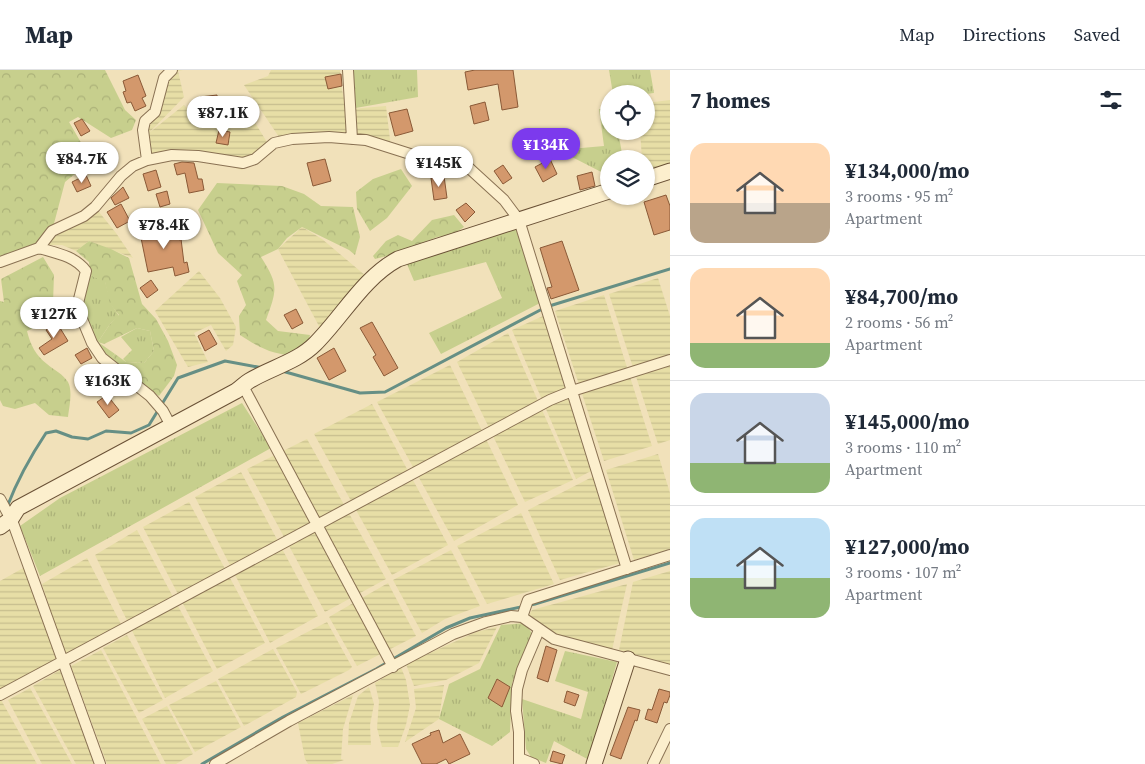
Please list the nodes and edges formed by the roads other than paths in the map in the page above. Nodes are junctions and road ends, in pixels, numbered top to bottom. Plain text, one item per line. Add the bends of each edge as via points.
1 (172, 70) edge
2 (349, 70) edge
3 (352, 139) junction
4 (147, 160) junction
5 (670, 171) edge
6 (655, 176) edge
7 (600, 194) edge
8 (519, 220) junction
9 (39, 248) junction
10 (0, 262) edge
11 (670, 360) edge
12 (243, 386) junction
13 (572, 390) junction
14 (171, 426) junction
15 (0, 498) edge
16 (6, 523) edge
17 (317, 524) junction
18 (670, 555) edge
19 (627, 568) junction
20 (522, 617) junction
21 (539, 630) junction
22 (628, 659) junction
23 (64, 661) junction
24 (393, 667) junction
25 (670, 670) edge
26 (0, 695) edge
27 (670, 729) edge
28 (519, 761) edge
29 (100, 764) edge
30 (215, 764) edge
31 (534, 764) edge
32 (594, 764) edge
33 (653, 764) edge

1 - 4 street via 164,78 155,112 145,121
2 - 3 street
3 - 4 street via 329,137 274,143 255,159 243,164 198,156 172,155
3 - 8 street via 469,168 504,200
4 - 9 street via 121,176 96,207 84,216 52,231
5 - 6 street
7 - 8 street
8 - 12 street via 385,266 314,345
8 - 13 street
9 - 10 street
9 - 14 street via 68,256 81,264 86,271 76,307 92,343 102,358 150,396
11 - 13 street
12 - 14 street
12 - 17 street
13 - 17 street
13 - 19 street
14 - 16 street via 18,508
15 - 16 street
16 - 23 street
17 - 23 street
17 - 24 street
18 - 19 street
19 - 20 street via 528,600
20 - 21 street
20 - 24 street via 511,616 486,622 453,634
21 - 22 street via 554,639
21 - 28 street via 517,689
22 - 25 street
22 - 32 street
23 - 26 street
23 - 29 street
24 - 30 street via 289,720
27 - 33 street
28 - 31 street

